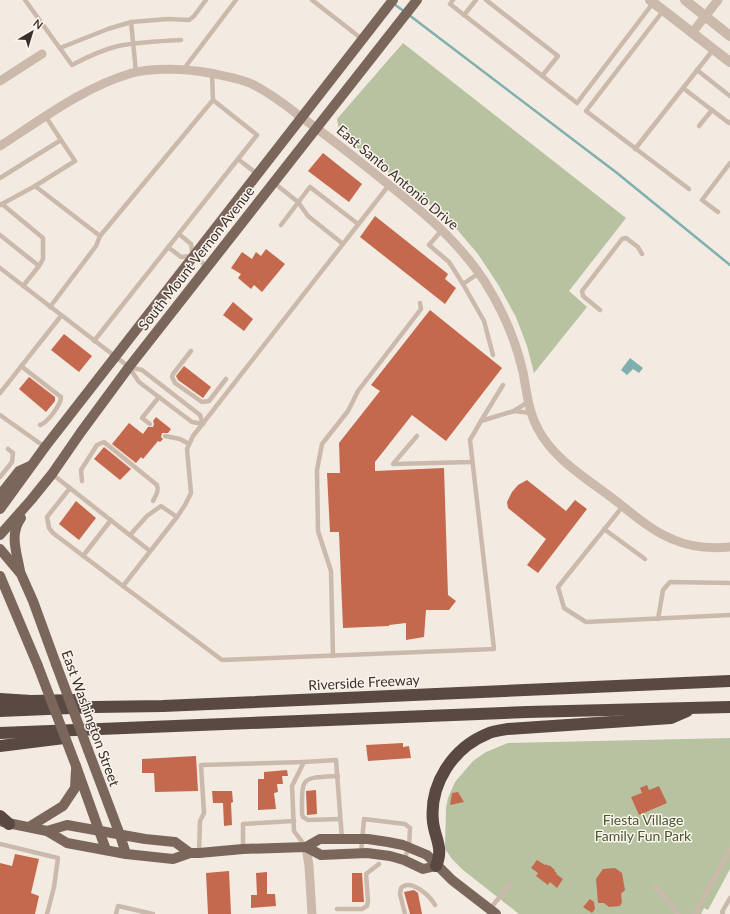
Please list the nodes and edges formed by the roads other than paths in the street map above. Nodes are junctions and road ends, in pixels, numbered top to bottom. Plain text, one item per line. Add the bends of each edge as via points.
1 (25, 0) edge
2 (204, 0) edge
3 (236, 0) edge
4 (312, 0) edge
5 (393, 0) edge
6 (453, 0) edge
7 (476, 0) edge
8 (486, 0) edge
9 (685, 0) edge
10 (718, 0) edge
11 (652, 1) edge
12 (415, 2) edge
13 (663, 11) junction
14 (464, 15) junction
15 (705, 16) junction
16 (131, 22) junction
17 (692, 33) junction
18 (730, 36) edge
19 (362, 39) junction
20 (181, 40) dead end
21 (133, 44) junction
22 (60, 48) junction
23 (713, 50) junction
24 (42, 54) dead end
25 (730, 62) edge
26 (183, 70) junction
27 (697, 70) junction
28 (136, 72) junction
29 (212, 74) junction
30 (542, 76) junction
31 (0, 81) edge
32 (683, 88) junction
33 (730, 96) edge
34 (213, 100) junction
35 (712, 110) junction
36 (46, 117) junction
37 (302, 117) junction
38 (730, 122) edge
39 (699, 126) dead end
40 (316, 128) junction
41 (62, 140) junction
42 (0, 146) edge
43 (636, 149) junction
44 (238, 159) junction
45 (730, 163) edge
46 (257, 174) junction
47 (0, 178) edge
48 (274, 182) junction
49 (389, 185) junction
50 (35, 186) junction
51 (689, 189) dead end
52 (298, 202) junction
53 (1, 205) edge
54 (718, 212) dead end
55 (358, 224) junction
56 (281, 225) dead end
57 (442, 230) junction
58 (179, 234) junction
59 (0, 235) edge
60 (100, 236) junction
61 (343, 244) junction
62 (168, 247) junction
63 (642, 254) dead end
64 (193, 256) junction
65 (39, 266) junction
66 (208, 267) junction
67 (0, 268) edge
68 (479, 273) junction
69 (463, 284) junction
70 (23, 286) junction
71 (420, 303) dead end
72 (50, 307) junction
73 (600, 310) dead end
74 (61, 316) junction
75 (94, 342) junction
76 (191, 351) dead end
77 (493, 355) dead end
78 (115, 357) junction
79 (21, 366) junction
80 (129, 367) junction
81 (226, 379) dead end
82 (503, 385) dead end
83 (0, 392) edge
84 (159, 397) junction
85 (528, 402) junction
86 (514, 411) junction
87 (531, 413) junction
88 (0, 415) edge
89 (481, 421) junction
90 (150, 424) dead end
91 (203, 424) junction
92 (40, 425) dead end
93 (165, 436) dead end
94 (417, 436) dead end
95 (189, 444) junction
96 (45, 447) junction
97 (8, 449) dead end
98 (472, 462) junction
99 (34, 464) junction
100 (52, 474) junction
101 (0, 477) edge
102 (82, 481) dead end
103 (70, 488) junction
104 (0, 495) edge
105 (31, 500) junction
106 (153, 501) dead end
107 (623, 506) junction
108 (0, 509) edge
109 (177, 516) junction
110 (111, 520) junction
111 (604, 529) junction
112 (0, 535) edge
113 (130, 535) junction
114 (730, 547) edge
115 (0, 549) edge
116 (150, 550) junction
117 (83, 556) junction
118 (645, 559) dead end
119 (21, 574) junction
120 (0, 576) edge
121 (730, 583) edge
122 (123, 586) junction
123 (0, 593) edge
124 (11, 601) junction
125 (730, 615) edge
126 (658, 619) junction
127 (333, 656) junction
128 (730, 680) edge
129 (0, 699) edge
130 (163, 706) junction
131 (730, 707) edge
132 (694, 709) junction
133 (0, 711) edge
134 (144, 728) junction
135 (0, 733) edge
136 (0, 746) edge
137 (304, 762) junction
138 (76, 766) junction
139 (338, 776) junction
140 (340, 819) junction
141 (3, 821) edge
142 (294, 821) junction
143 (29, 827) junction
144 (47, 831) junction
145 (100, 832) junction
146 (120, 834) junction
147 (342, 839) junction
148 (362, 839) junction
149 (0, 844) edge
150 (306, 847) junction
151 (409, 847) junction
152 (730, 849) edge
153 (106, 850) junction
154 (243, 850) junction
155 (194, 853) junction
156 (361, 853) junction
157 (126, 854) junction
158 (404, 860) junction
159 (379, 864) dead end
160 (436, 866) junction
161 (510, 884) dead end
162 (655, 886) dead end
163 (730, 898) edge
164 (435, 905) dead end
165 (338, 909) dead end
166 (493, 912) edge
167 (47, 914) edge
168 (116, 914) edge
169 (153, 914) edge
170 (312, 914) edge
171 (405, 914) edge
172 (678, 914) edge
173 (695, 914) edge
174 (723, 914) edge

1 - 22 lane
2 - 16 lane via 189,20
3 - 26 lane
4 - 19 lane
5 - 19 main road, South Mount Vernon Avenue
6 - 14 lane via 450,4
7 - 14 lane
8 - 30 lane via 558,56
9 - 15 street
10 - 15 street
11 - 13 street
11 - 30 lane via 577,103
12 - 40 main road, South Mount Vernon Avenue
13 - 17 street
13 - 43 lane via 586,110
14 - 30 lane
15 - 17 street
15 - 18 street
16 - 21 lane
16 - 22 lane
17 - 23 street
19 - 37 main road, South Mount Vernon Avenue
20 - 21 lane
21 - 22 lane via 88,56 72,65
21 - 28 lane
23 - 25 street
23 - 27 lane
24 - 31 street
26 - 28 street, East Santo Antonio Drive
26 - 29 street, East Santo Antonio Drive
27 - 32 lane
27 - 33 lane
28 - 36 street, East Santo Antonio Drive via 80,95
29 - 34 lane
29 - 37 street, East Santo Antonio Drive via 252,84
32 - 35 lane
32 - 43 lane
34 - 44 lane via 257,135
34 - 60 lane
35 - 38 lane
35 - 39 lane
36 - 41 lane
36 - 42 street, East Santo Antonio Drive
37 - 40 street, East Santo Antonio Drive
37 - 46 main road, South Mount Vernon Avenue
40 - 48 main road, South Mount Vernon Avenue
40 - 49 street, East Santo Antonio Drive
41 - 47 lane
41 - 50 lane via 75,161
43 - 51 lane
44 - 46 lane
44 - 58 lane
45 - 54 lane via 702,200
46 - 64 main road, South Mount Vernon Avenue
48 - 52 lane
48 - 66 main road, South Mount Vernon Avenue
49 - 55 lane
49 - 57 street, East Santo Antonio Drive
50 - 53 lane
50 - 60 lane
52 - 55 lane via 310,187
52 - 56 lane
52 - 61 lane via 308,216
53 - 65 lane via 43,238 43,259
55 - 61 lane
57 - 68 street, East Santo Antonio Drive
57 - 69 lane via 429,245 449,262
58 - 62 lane
58 - 64 lane via 191,244
59 - 65 lane
60 - 72 lane via 96,246
61 - 91 lane
62 - 64 lane via 181,257
62 - 75 lane
63 - 73 lane via 638,247 626,238 622,239 582,291 583,296
64 - 66 lane
64 - 78 main road, South Mount Vernon Avenue
65 - 70 lane
66 - 80 main road, South Mount Vernon Avenue
67 - 70 lane
68 - 69 lane
68 - 85 street, East Santo Antonio Drive via 502,313 514,344 523,372
69 - 77 lane via 484,321
70 - 72 lane
71 - 127 lane via 421,309 358,391 348,411 322,444 317,470 318,531 331,571
72 - 74 lane
74 - 75 lane
74 - 79 lane
75 - 78 lane
76 - 81 lane via 173,374 175,383 205,402 209,401
78 - 80 lane
78 - 96 main road, South Mount Vernon Avenue
79 - 83 lane
79 - 92 lane via 61,397 61,403 45,424
80 - 84 lane via 140,382
80 - 91 lane via 142,370 200,415
80 - 100 main road, South Mount Vernon Avenue
82 - 89 lane
84 - 90 lane via 142,418
84 - 91 lane via 192,422
85 - 86 lane
85 - 87 street, East Santo Antonio Drive
86 - 87 lane
86 - 89 lane
87 - 107 street, East Santo Antonio Drive via 538,430 553,450 571,467
88 - 96 lane
89 - 98 lane via 470,440
91 - 95 lane
93 - 95 lane
94 - 98 lane via 393,464
95 - 109 lane via 187,449 191,493
96 - 99 main road, South Mount Vernon Avenue
97 - 101 lane via 13,453 12,462
98 - 127 lane via 494,649
99 - 104 main road via 19,472
99 - 108 main road, South Mount Vernon Avenue
100 - 103 lane
100 - 105 main road, South Mount Vernon Avenue
102 - 106 lane via 81,470 97,445 104,442 157,485 157,494
103 - 110 lane
103 - 117 lane via 47,518 47,522 53,533
105 - 112 main road, South Mount Vernon Avenue
105 - 119 main road via 15,530
107 - 111 lane
107 - 114 street, East Santo Antonio Drive via 673,540 694,546
109 - 113 lane via 161,506 147,516
109 - 116 lane
110 - 113 lane
110 - 117 lane
111 - 118 lane
111 - 126 lane via 558,586 564,608 586,622
113 - 116 lane
115 - 119 main road, East Washington Street
116 - 122 lane
117 - 122 lane
119 - 146 main road, East Washington Street, bridge
120 - 124 main road
121 - 126 lane via 670,582 663,590
122 - 127 lane via 222,660
123 - 124 main road
124 - 138 main road, bridge
125 - 126 lane
128 - 130 highway, Riverside Freeway
129 - 130 highway via 118,699
130 - 133 highway, Riverside Freeway
131 - 132 highway
132 - 134 highway via 519,713
132 - 160 highway via 670,718 508,729 488,733 470,743 456,754 438,784 433,820 440,848 440,858
134 - 135 highway
134 - 136 highway
137 - 139 lane via 336,760
137 - 142 lane via 292,786
137 - 155 lane via 201,765 204,812
138 - 143 main road via 74,788 64,806
138 - 145 main road
139 - 140 lane
139 - 140 lane via 307,780 302,789 302,817 308,820
140 - 147 lane
141 - 143 main road
142 - 150 lane via 294,831
142 - 154 lane via 243,824
143 - 144 main road
144 - 145 main road via 67,825
144 - 153 main road via 67,843
145 - 146 main road
145 - 153 main road
146 - 155 main road via 175,842
146 - 157 main road, East Washington Street
147 - 148 main road
147 - 150 main road via 320,839
148 - 151 main road
148 - 151 lane via 364,819 405,824 410,828
148 - 156 lane
149 - 167 lane via 58,858
150 - 154 main road
150 - 156 main road via 321,854
150 - 170 street
151 - 158 lane
151 - 160 main road via 427,855
152 - 173 lane
153 - 157 main road
154 - 155 main road
155 - 157 main road via 173,859
156 - 158 main road via 386,855
158 - 160 main road via 423,869
159 - 165 lane via 366,874 367,906 362,909
160 - 166 main road
161 - 166 lane
162 - 172 lane
163 - 174 lane
164 - 171 lane via 432,899 412,884 407,884 401,888 400,894
168 - 169 lane via 118,906

